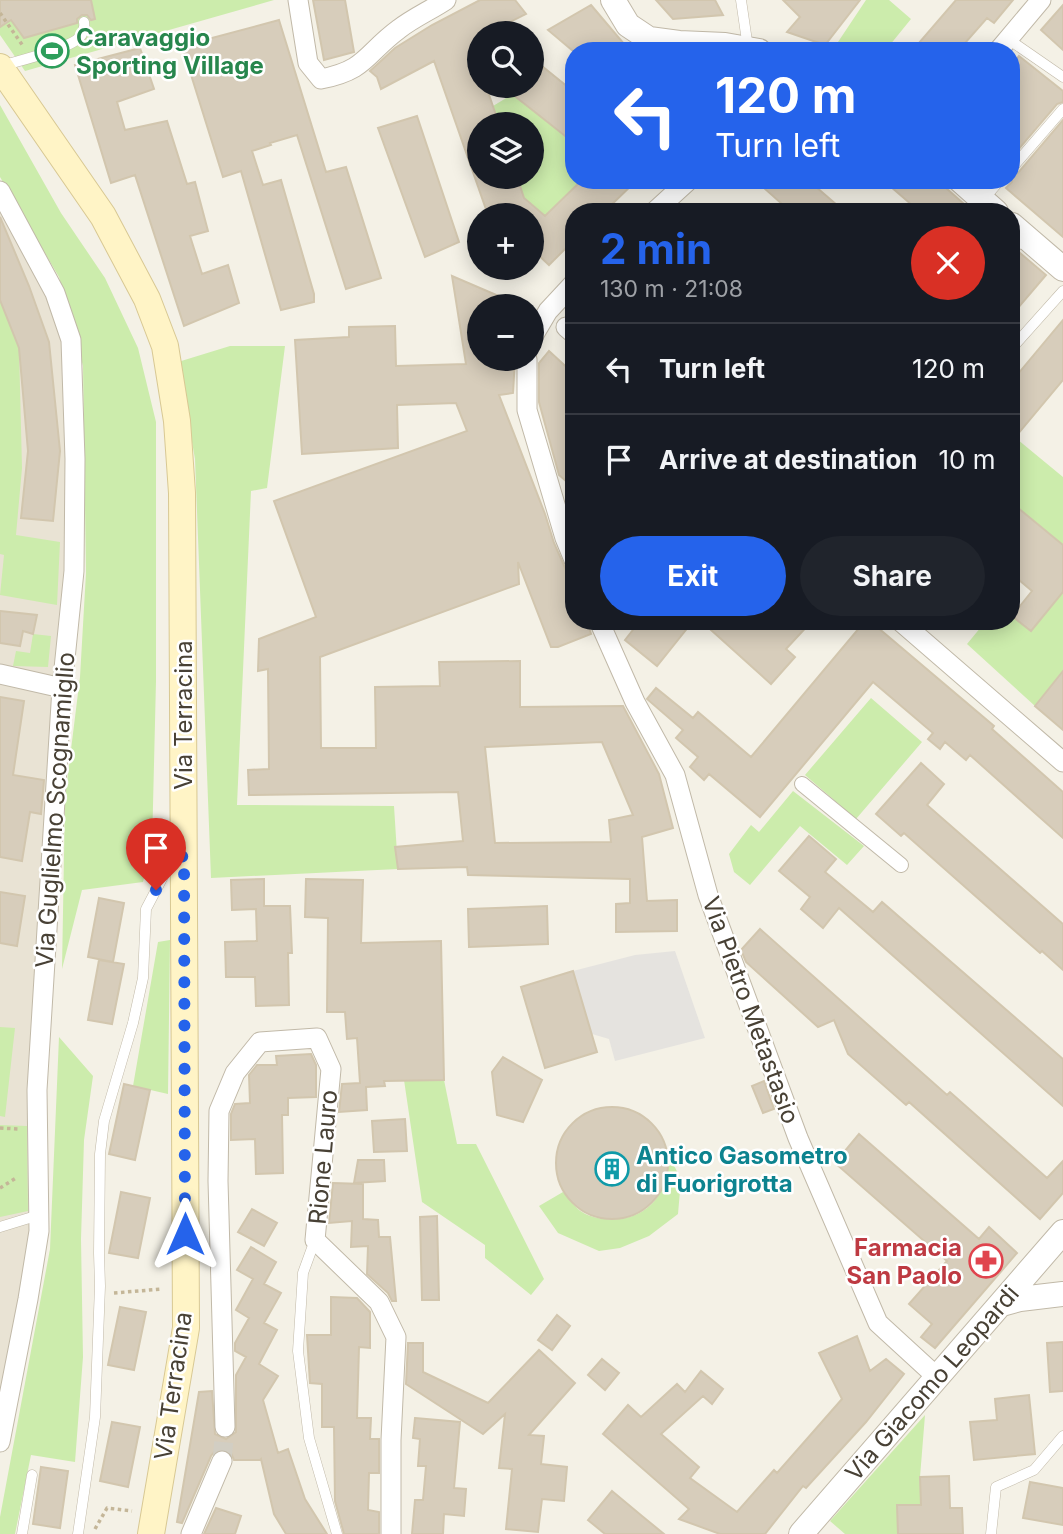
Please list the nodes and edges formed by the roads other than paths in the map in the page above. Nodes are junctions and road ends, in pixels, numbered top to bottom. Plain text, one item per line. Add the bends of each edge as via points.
1 (298, 0) edge
2 (446, 0) edge
3 (612, 0) edge
4 (741, 0) edge
5 (1041, 0) edge
6 (83, 22) dead end
7 (678, 42) edge
8 (752, 42) edge
9 (1006, 42) edge
10 (1020, 54) edge
11 (0, 67) edge
12 (1063, 78) edge
13 (1063, 109) edge
14 (1020, 159) edge
15 (679, 189) edge
16 (970, 189) edge
17 (0, 191) edge
18 (664, 203) edge
19 (986, 203) edge
20 (1020, 240) edge
21 (1063, 269) edge
22 (1063, 291) edge
23 (565, 293) edge
24 (544, 318) edge
25 (1020, 339) edge
26 (527, 371) edge
27 (565, 538) edge
28 (603, 630) edge
29 (910, 630) edge
30 (0, 674) edge
31 (62, 688) junction
32 (1063, 762) edge
33 (802, 784) dead end
34 (184, 855) junction
35 (901, 865) dead end
36 (39, 1215) junction
37 (0, 1227) edge
38 (1063, 1232) edge
39 (315, 1240) junction
40 (1063, 1294) edge
41 (1002, 1304) junction
42 (938, 1378) junction
43 (225, 1427) tunnel mouth
44 (1063, 1436) edge
45 (0, 1442) edge
46 (222, 1461) tunnel mouth
47 (32, 1475) dead end
48 (153, 1523) edge
49 (812, 1530) edge
50 (22, 1534) edge
51 (78, 1534) edge
52 (191, 1534) edge
53 (337, 1534) edge
54 (391, 1534) edge
55 (991, 1534) edge

1 - 2 street via 309,63 321,79 364,63 397,30
3 - 7 street via 628,26 649,39
4 - 8 lane
5 - 9 street
6 - 11 lane via 83,32 74,42
10 - 12 lane
11 - 34 main road, Via Terracina via 103,216 147,299 165,346 182,493
13 - 14 lane
15 - 18 street
16 - 19 street
17 - 31 street, Via Guglielmo Scognamiglio via 55,293 71,340 74,571
20 - 21 street
22 - 25 lane
23 - 24 street
26 - 27 street via 527,410
28 - 42 street, Via Pietro Metastasio via 674,775 713,908 798,1138 877,1324
29 - 32 street
30 - 31 street
31 - 36 street, Via Guglielmo Scognamiglio via 37,1090
33 - 35 street
34 - 48 main road, Via Terracina via 186,1328
34 - 51 lane via 166,871 146,909 143,978 104,1121 95,1417
36 - 37 lane
36 - 45 street, Via Guglielmo Scognamiglio
38 - 41 street, Via Giacomo Leopardi
39 - 43 street, Rione Lauro via 331,1069 317,1038 260,1042 235,1073 219,1111
39 - 53 lane via 303,1273 299,1351 309,1438
39 - 54 street, Rione Lauro via 379,1302 396,1337
40 - 41 street
41 - 42 street, Via Giacomo Leopardi
42 - 49 street, Via Giacomo Leopardi
44 - 55 lane via 1034,1470 996,1486
46 - 52 street
47 - 50 lane

